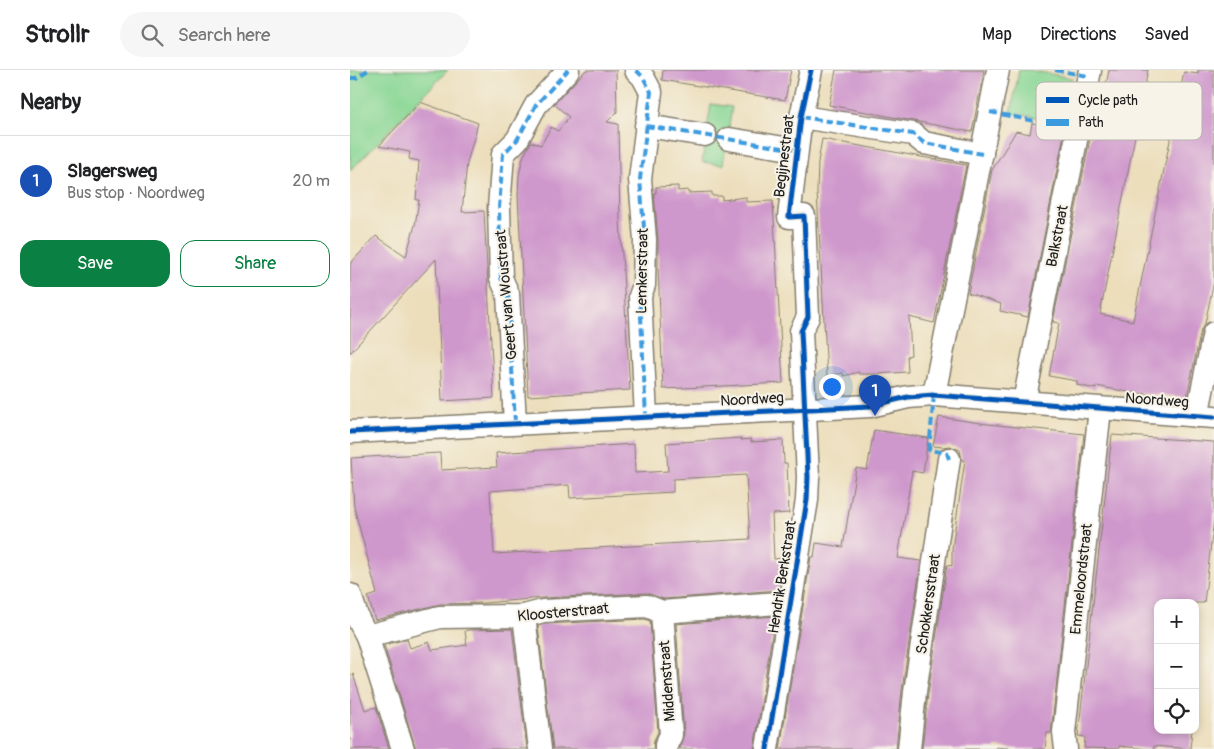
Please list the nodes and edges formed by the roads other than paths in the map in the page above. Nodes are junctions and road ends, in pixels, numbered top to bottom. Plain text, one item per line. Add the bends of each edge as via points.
1 (568, 70) edge
2 (636, 70) edge
3 (811, 70) edge
4 (998, 70) edge
5 (801, 117) junction
6 (646, 126) junction
7 (705, 135) dead end
8 (729, 139) dead end
9 (1076, 140) edge
10 (796, 150) junction
11 (982, 154) junction
12 (1214, 333) edge
13 (934, 395) junction
14 (1024, 402) junction
15 (804, 408) junction
16 (1100, 409) junction
17 (646, 417) junction
18 (1206, 417) edge
19 (515, 423) junction
20 (350, 432) edge
21 (949, 459) dead end
22 (350, 595) edge
23 (791, 602) junction
24 (662, 612) junction
25 (524, 616) junction
26 (367, 636) junction
27 (403, 749) edge
28 (540, 749) edge
29 (666, 749) edge
30 (767, 749) edge
31 (909, 749) edge
32 (1066, 749) edge

1 - 19 street, Geert van Woustraat via 536,105 517,140 503,154 499,208 501,278 508,294
2 - 6 street, Lemkerstraat via 651,92
3 - 5 street, Begijnestraat
4 - 11 street
5 - 10 street, Begijnestraat
5 - 11 street via 912,134 924,143
6 - 7 street
6 - 17 street, Lemkerstraat via 640,179 645,240 644,285 640,296
8 - 10 street
9 - 14 street, Balkstraat
10 - 15 street, Begijnestraat via 789,216 804,216 808,317 801,331
11 - 13 street
12 - 18 street
13 - 14 street, Noordweg
13 - 15 street, Noordweg via 870,406
14 - 16 street, Noordweg
15 - 17 street, Noordweg
15 - 23 street, Hendrik Berkstraat via 807,500
16 - 18 street, Noordweg
16 - 32 street, Emmeloordstraat via 1064,732
17 - 19 street, Noordweg
19 - 20 street, Noordweg
21 - 31 street, Schokkersstraat
22 - 26 street
23 - 24 street, Kloosterstraat
23 - 30 street, Hendrik Berkstraat
24 - 25 street, Kloosterstraat via 647,606 543,611
24 - 29 street, Middenstraat via 671,735
25 - 26 street, Kloosterstraat via 440,617
25 - 28 street
26 - 27 street

